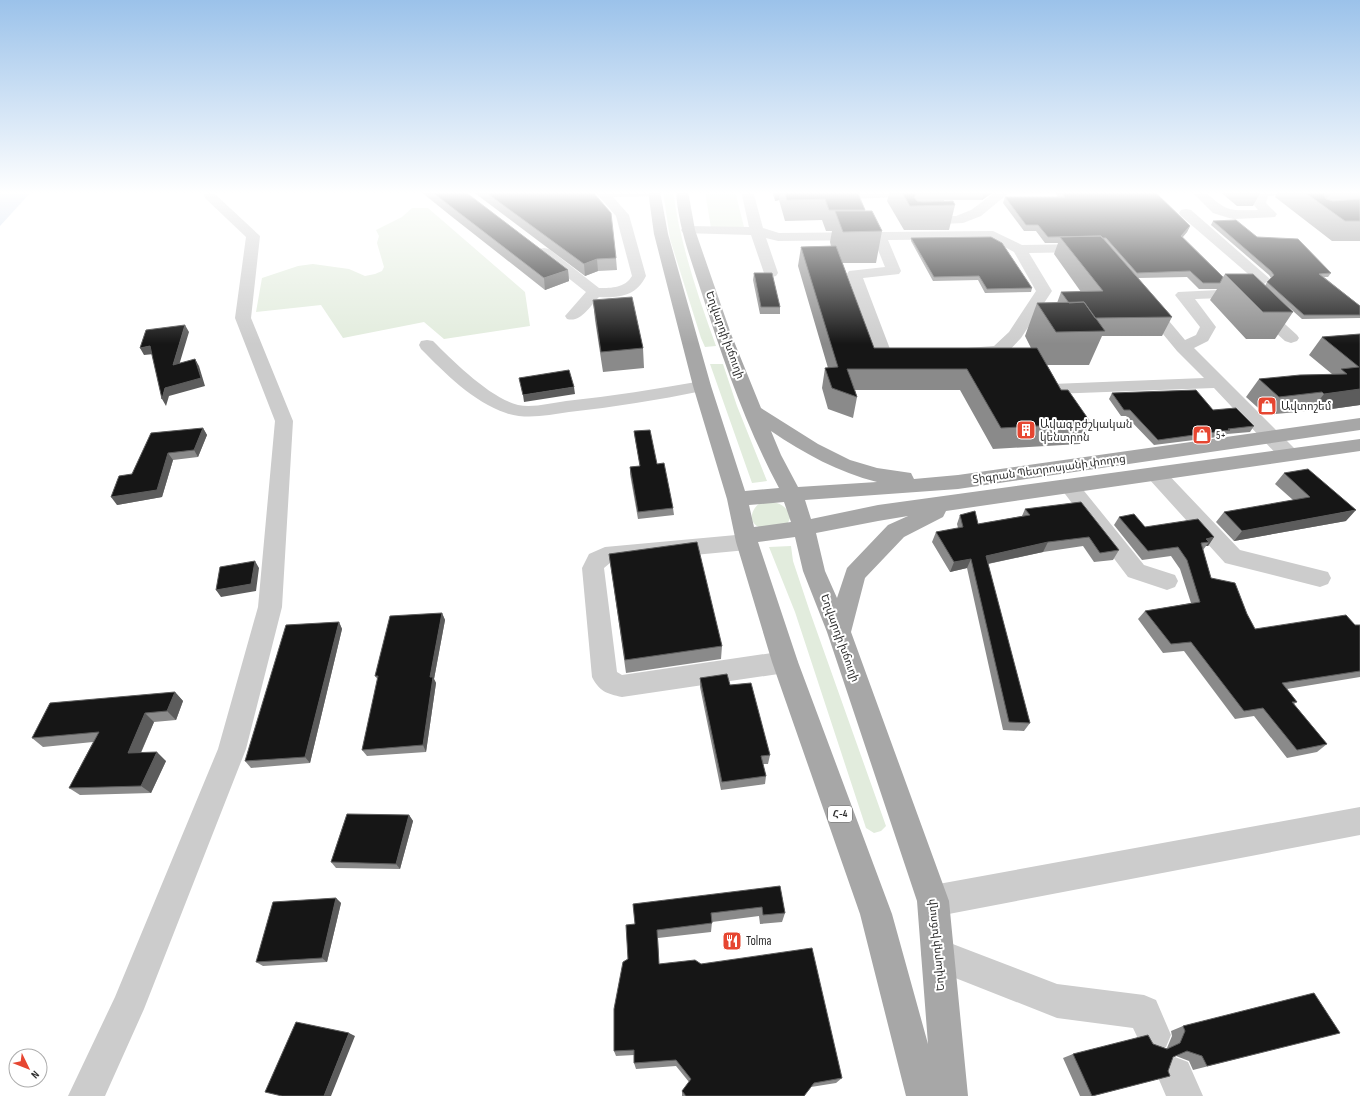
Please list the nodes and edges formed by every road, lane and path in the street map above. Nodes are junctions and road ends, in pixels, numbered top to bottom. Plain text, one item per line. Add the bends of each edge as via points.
1 (252, 242) edge
2 (530, 242) edge
3 (630, 242) edge
4 (664, 242) edge
5 (690, 242) edge
6 (761, 242) edge
7 (882, 242) edge
8 (1006, 242) edge
9 (1220, 242) edge
10 (1098, 248) edge
11 (1019, 249) junction
12 (771, 273) edge
13 (595, 292) junction
14 (1244, 294) junction
15 (1138, 295) edge
16 (573, 316) dead end
17 (1291, 338) dead end
18 (427, 345) dead end
19 (1183, 347) junction
20 (960, 352) edge
21 (922, 353) edge
22 (713, 357) junction
23 (1218, 383) junction
24 (702, 386) junction
25 (1052, 389) edge
26 (752, 410) junction
27 (1360, 424) edge
28 (1270, 436) junction
29 (1360, 445) edge
30 (1288, 454) junction
31 (1156, 474) junction
32 (958, 482) junction
33 (1069, 486) junction
34 (792, 494) junction
35 (737, 499) junction
36 (971, 500) junction
37 (804, 528) junction
38 (746, 539) junction
39 (1320, 578) dead end
40 (1167, 581) dead end
41 (838, 632) junction
42 (785, 662) junction
43 (1360, 821) edge
44 (933, 901) junction
45 (937, 954) junction
46 (1154, 1035) dead end
47 (86, 1096) edge
48 (924, 1096) edge
49 (950, 1096) edge

1 - 47 street via 243,318 284,421 270,607 232,749 127,1009
2 - 13 street
3 - 13 street via 639,276 637,282 620,292
4 - 22 main road, Եղվարդի խճուղի
5 - 22 main road, Եղվարդի խճուղի
6 - 12 street
7 - 21 street via 894,271 854,274 884,354
8 - 11 street
9 - 14 street via 1263,279
10 - 11 street
11 - 20 street via 1044,291 1015,335 999,351
13 - 16 street
14 - 17 street
14 - 19 street via 1183,295 1208,326 1202,338
15 - 19 street
18 - 24 street via 463,378 513,409 536,410 631,399
19 - 23 street
22 - 24 main road, Եղվարդի խճուղի
22 - 26 main road, Եղվարդի խճուղի
23 - 25 street
23 - 28 street
24 - 35 main road, Եղվարդի խճուղի
26 - 32 main road via 819,453 844,464 876,474
26 - 34 main road, Եղվարդի խճուղի via 771,455
27 - 28 main road, Տիգրան Պետրոսյանի փողոց
28 - 30 street
28 - 32 main road, Տիգրան Պետրոսյանի փողոց
29 - 30 main road, Տիգրան Պետրոսյանի փողոց
30 - 31 main road, Տիգրան Պետրոսյանի փողոց
31 - 33 main road, Տիգրան Պետրոսյանի փողոց
31 - 39 street via 1233,557
32 - 34 main road, Տիգրան Պետրոսյանի փողոց
33 - 36 main road, Տիգրան Պետրոսյանի փողոց
33 - 40 street via 1136,571
34 - 35 main road, Տիգրան Պետրոսյանի փողոց
34 - 37 main road, Եղվարդի խճուղի
35 - 38 main road, Եղվարդի խճուղի
36 - 37 main road, Տիգրան Պետրոսյանի փողոց via 878,513
36 - 41 main road via 932,513 896,531 854,574
37 - 38 main road, Տիգրան Պետրոսյանի փողոց
37 - 41 main road, Եղվարդի խճուղի via 814,571
38 - 42 main road, Եղվարդի խճուղի / Հ-4
38 - 42 street via 605,556 597,560 593,568 605,677 612,684 622,686
41 - 44 main road, Եղվարդի խճուղի
42 - 48 main road, Եղվարդի խճուղի / Հ-4 via 876,914
43 - 44 street
44 - 45 main road, Եղվարդի խճուղի
45 - 46 street via 1057,1002 1144,1012
45 - 49 main road, Եղվարդի խճուղի

